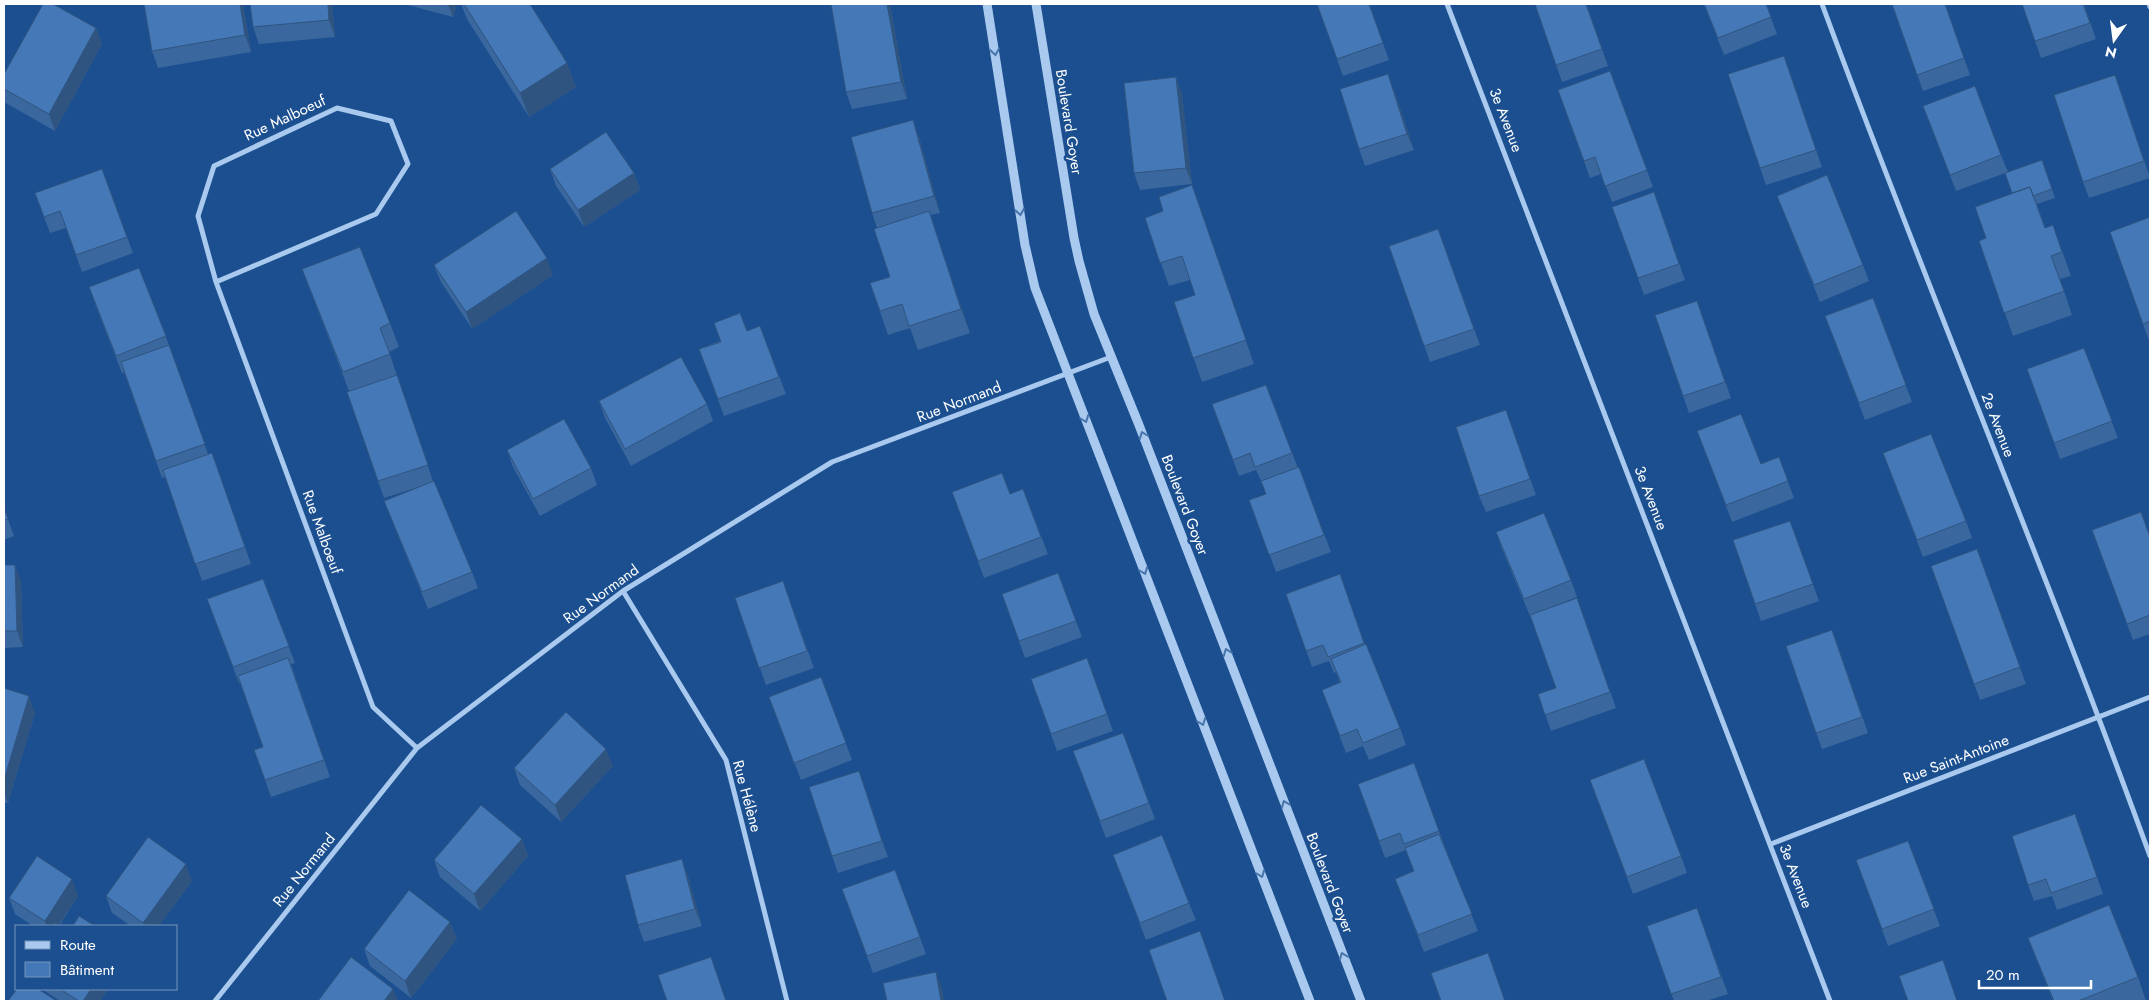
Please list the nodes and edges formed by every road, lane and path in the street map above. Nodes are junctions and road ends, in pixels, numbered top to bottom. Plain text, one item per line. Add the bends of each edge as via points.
1 (987, 4) edge
2 (1036, 4) edge
3 (1448, 4) edge
4 (1822, 4) edge
5 (216, 282) junction
6 (1111, 357) junction
7 (1068, 374) junction
8 (623, 591) junction
9 (2150, 697) edge
10 (2099, 717) junction
11 (417, 748) junction
12 (1771, 844) junction
13 (2150, 856) edge
14 (215, 1001) edge
15 (787, 1001) edge
16 (1310, 1001) edge
17 (1361, 1001) edge
18 (1830, 1001) edge

1 -> 7 street via 1030,268 1043,314
2 - 6 street, Boulevard Goyer via 1078,261
3 - 12 street, 3e Avenue
4 - 10 street, 2e Avenue
5 - 5 street, Rue Malboeuf via 198,216 214,166 337,108 391,122 408,164 376,214
5 - 11 street, Rue Malboeuf via 373,706
6 - 7 street, Rue Normand
17 -> 6 street, Boulevard Goyer
7 - 8 street, Rue Normand via 832,462
7 -> 16 street
8 - 11 street, Rue Normand
8 - 15 street, Rue Hélène via 726,760
9 - 10 street, Rue Saint-Antoine
10 - 12 street, Rue Saint-Antoine
10 - 13 street, 2e Avenue
11 - 14 street, Rue Normand
12 - 18 street, 3e Avenue

